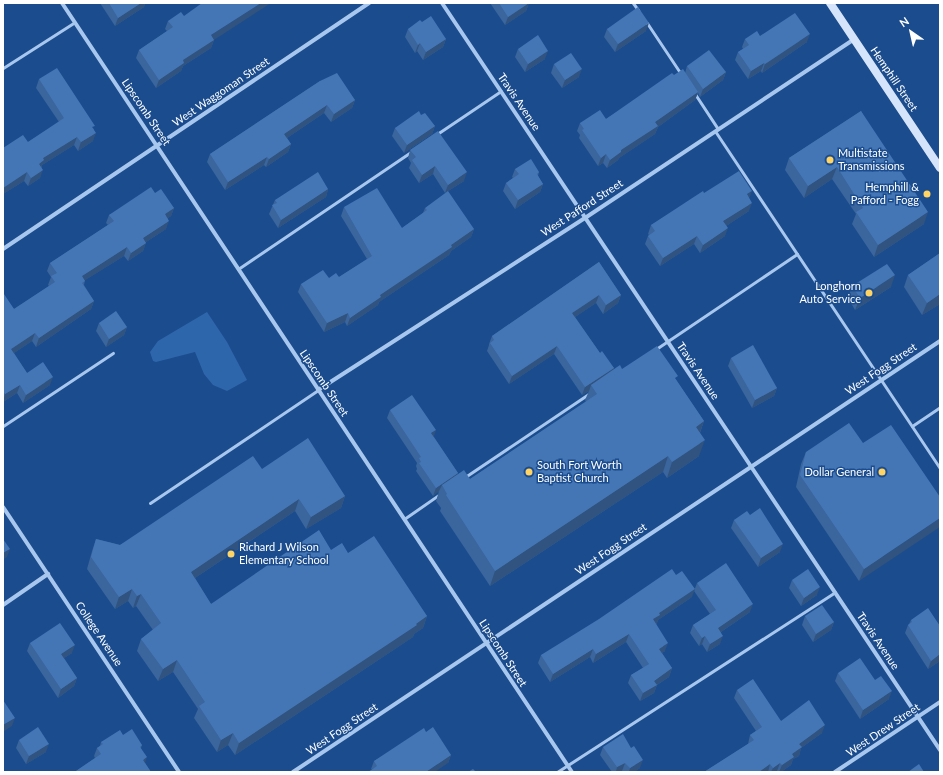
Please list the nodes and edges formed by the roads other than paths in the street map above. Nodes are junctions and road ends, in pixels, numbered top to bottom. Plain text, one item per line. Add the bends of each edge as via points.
1 (62, 3) edge
2 (369, 3) edge
3 (442, 3) edge
4 (633, 3) edge
5 (830, 3) edge
6 (75, 22) junction
7 (854, 39) junction
8 (3, 68) edge
9 (682, 76) edge
10 (691, 89) edge
11 (500, 91) junction
12 (716, 130) junction
13 (435, 136) edge
14 (157, 146) junction
15 (415, 149) edge
16 (940, 168) edge
17 (585, 218) junction
18 (3, 249) edge
19 (797, 254) junction
20 (238, 269) junction
21 (667, 341) junction
22 (940, 341) edge
23 (654, 350) edge
24 (113, 353) dead end
25 (882, 380) junction
26 (318, 390) junction
27 (595, 390) edge
28 (940, 407) edge
29 (3, 426) edge
30 (912, 426) junction
31 (940, 460) edge
32 (936, 463) junction
33 (751, 467) junction
34 (940, 469) edge
35 (463, 479) edge
36 (443, 492) edge
37 (150, 503) dead end
38 (3, 507) edge
39 (404, 519) junction
40 (48, 574) junction
41 (835, 592) junction
42 (3, 605) edge
43 (486, 643) junction
44 (940, 702) edge
45 (918, 717) junction
46 (940, 750) edge
47 (567, 765) junction
48 (180, 772) edge
49 (293, 772) edge
50 (557, 772) edge
51 (572, 772) edge
52 (835, 772) edge

1 - 6 street, Lipscomb Street
2 - 14 street, West Waggoman Street
3 - 11 street, Travis Avenue
4 - 9 lane
5 - 7 main road, Hemphill Street
6 - 8 lane
6 - 14 street, Lipscomb Street
7 - 12 street, West Pafford Street
7 - 16 main road, Hemphill Street
10 - 12 lane
11 - 13 lane
11 - 17 street, Travis Avenue
12 - 17 street, West Pafford Street
12 - 19 lane
14 - 18 street, West Waggoman Street
14 - 20 street, Lipscomb Street
15 - 20 lane
17 - 21 street, Travis Avenue
17 - 26 street, West Pafford Street
19 - 21 lane
19 - 25 lane
20 - 26 street, Lipscomb Street
21 - 23 lane
21 - 33 street, Travis Avenue
22 - 25 street, West Fogg Street
24 - 29 lane
25 - 30 lane
25 - 33 street, West Fogg Street
26 - 37 lane
26 - 39 street, Lipscomb Street
27 - 35 lane
28 - 30 lane
30 - 32 lane
31 - 32 lane
32 - 34 lane
33 - 41 street, Travis Avenue
33 - 43 street, West Fogg Street
36 - 39 lane
38 - 40 street, College Avenue
39 - 43 street, Lipscomb Street
40 - 42 street
40 - 48 street, College Avenue
41 - 45 street, Travis Avenue
41 - 47 lane
43 - 47 street, Lipscomb Street
43 - 49 street, West Fogg Street
44 - 45 street, West Drew Street
45 - 46 street, Travis Avenue
45 - 52 street, West Drew Street
47 - 50 lane
47 - 51 street, Lipscomb Street

